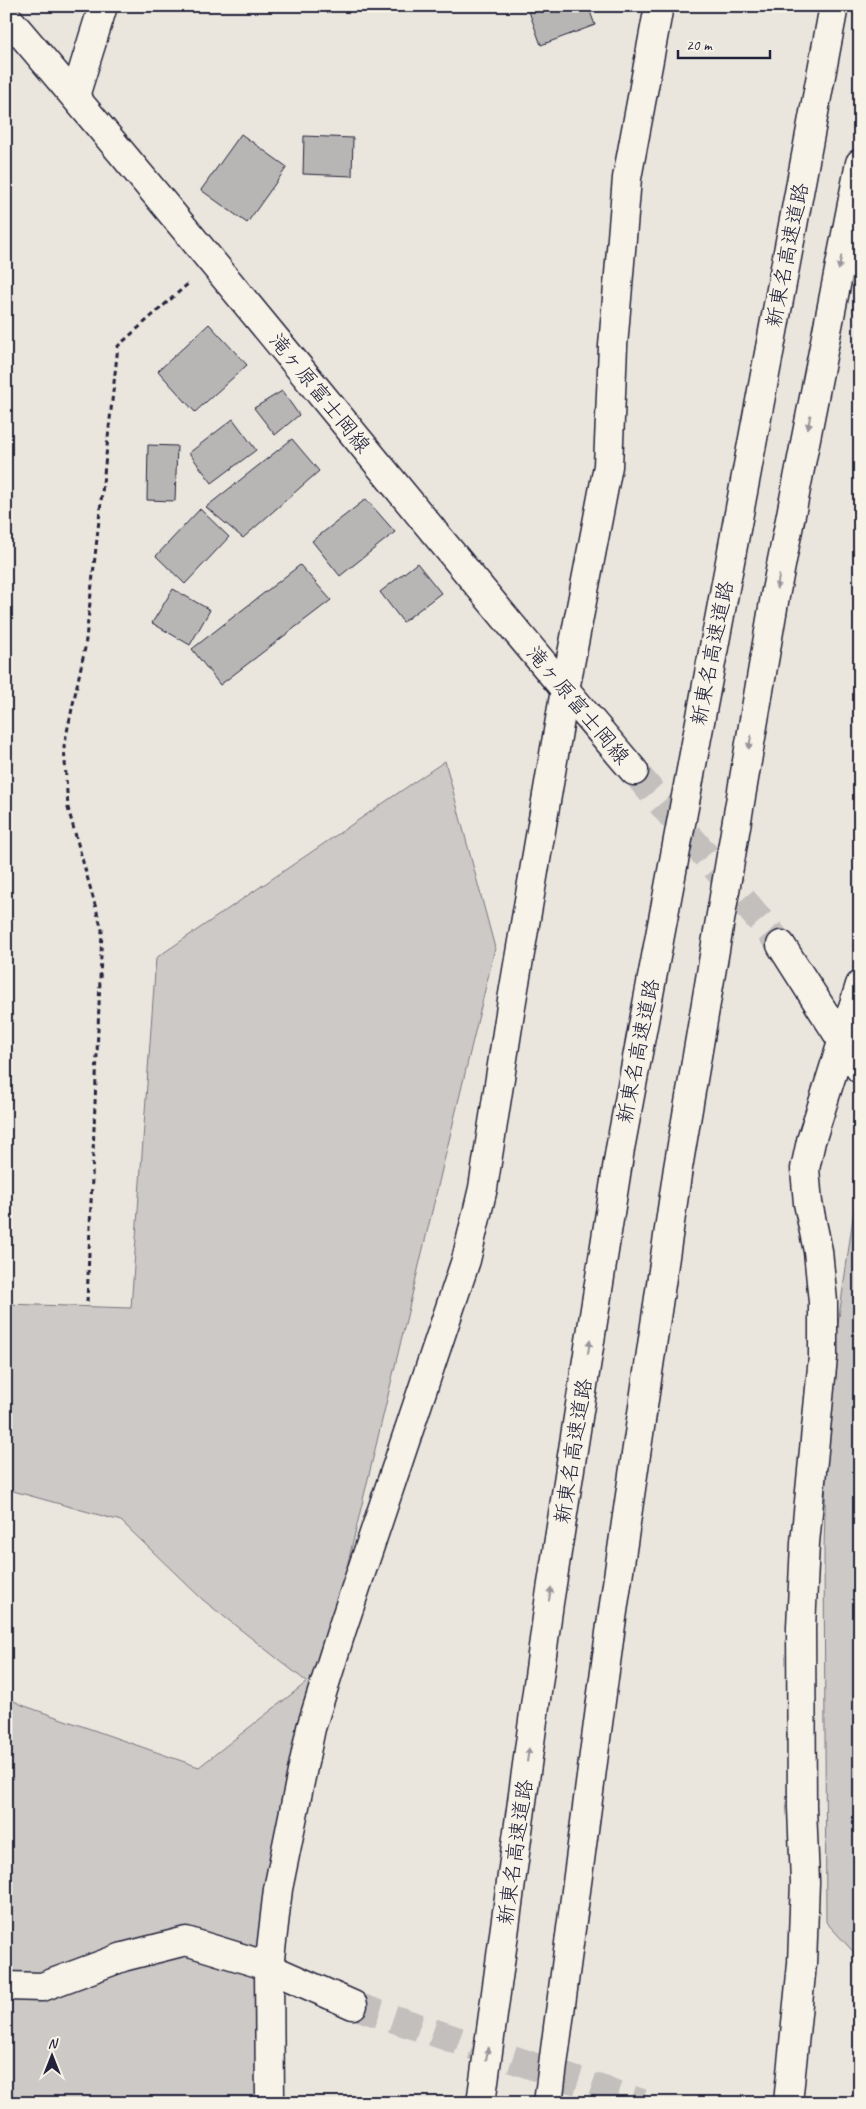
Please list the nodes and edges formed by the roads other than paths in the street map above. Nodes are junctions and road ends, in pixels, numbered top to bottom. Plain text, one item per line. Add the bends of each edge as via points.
1 (103, 6) edge
2 (659, 6) edge
3 (834, 6) edge
4 (6, 16) edge
5 (75, 96) junction
6 (860, 163) edge
7 (564, 690) junction
8 (634, 771) tunnel mouth
9 (781, 945) tunnel mouth
10 (860, 985) edge
11 (842, 1041) junction
12 (860, 1069) edge
13 (269, 1968) junction
14 (6, 1986) edge
15 (353, 2005) tunnel mouth
16 (270, 2103) edge
17 (481, 2103) edge
18 (548, 2103) edge
19 (788, 2103) edge

1 - 5 main road
2 - 7 main road via 627,178 613,346 608,466
17 -> 3 main road, 新東名高速道路 via 549,1602 620,1149
4 - 5 main road, 滝ヶ原富士岡線
5 - 7 main road, 滝ヶ原富士岡線
6 -> 18 main road via 775,596 678,1168 609,1635
7 - 8 main road, 滝ヶ原富士岡線
7 - 13 main road via 483,1188 460,1278 311,1728 278,1889
9 - 11 main road
10 - 11 main road
11 - 12 main road
11 - 19 main road via 805,1169 823,1302 823,1357 805,1543 801,1627 805,1891 802,1964
13 - 14 main road via 186,1941 123,1957 42,1987
13 - 15 main road
13 - 16 main road

